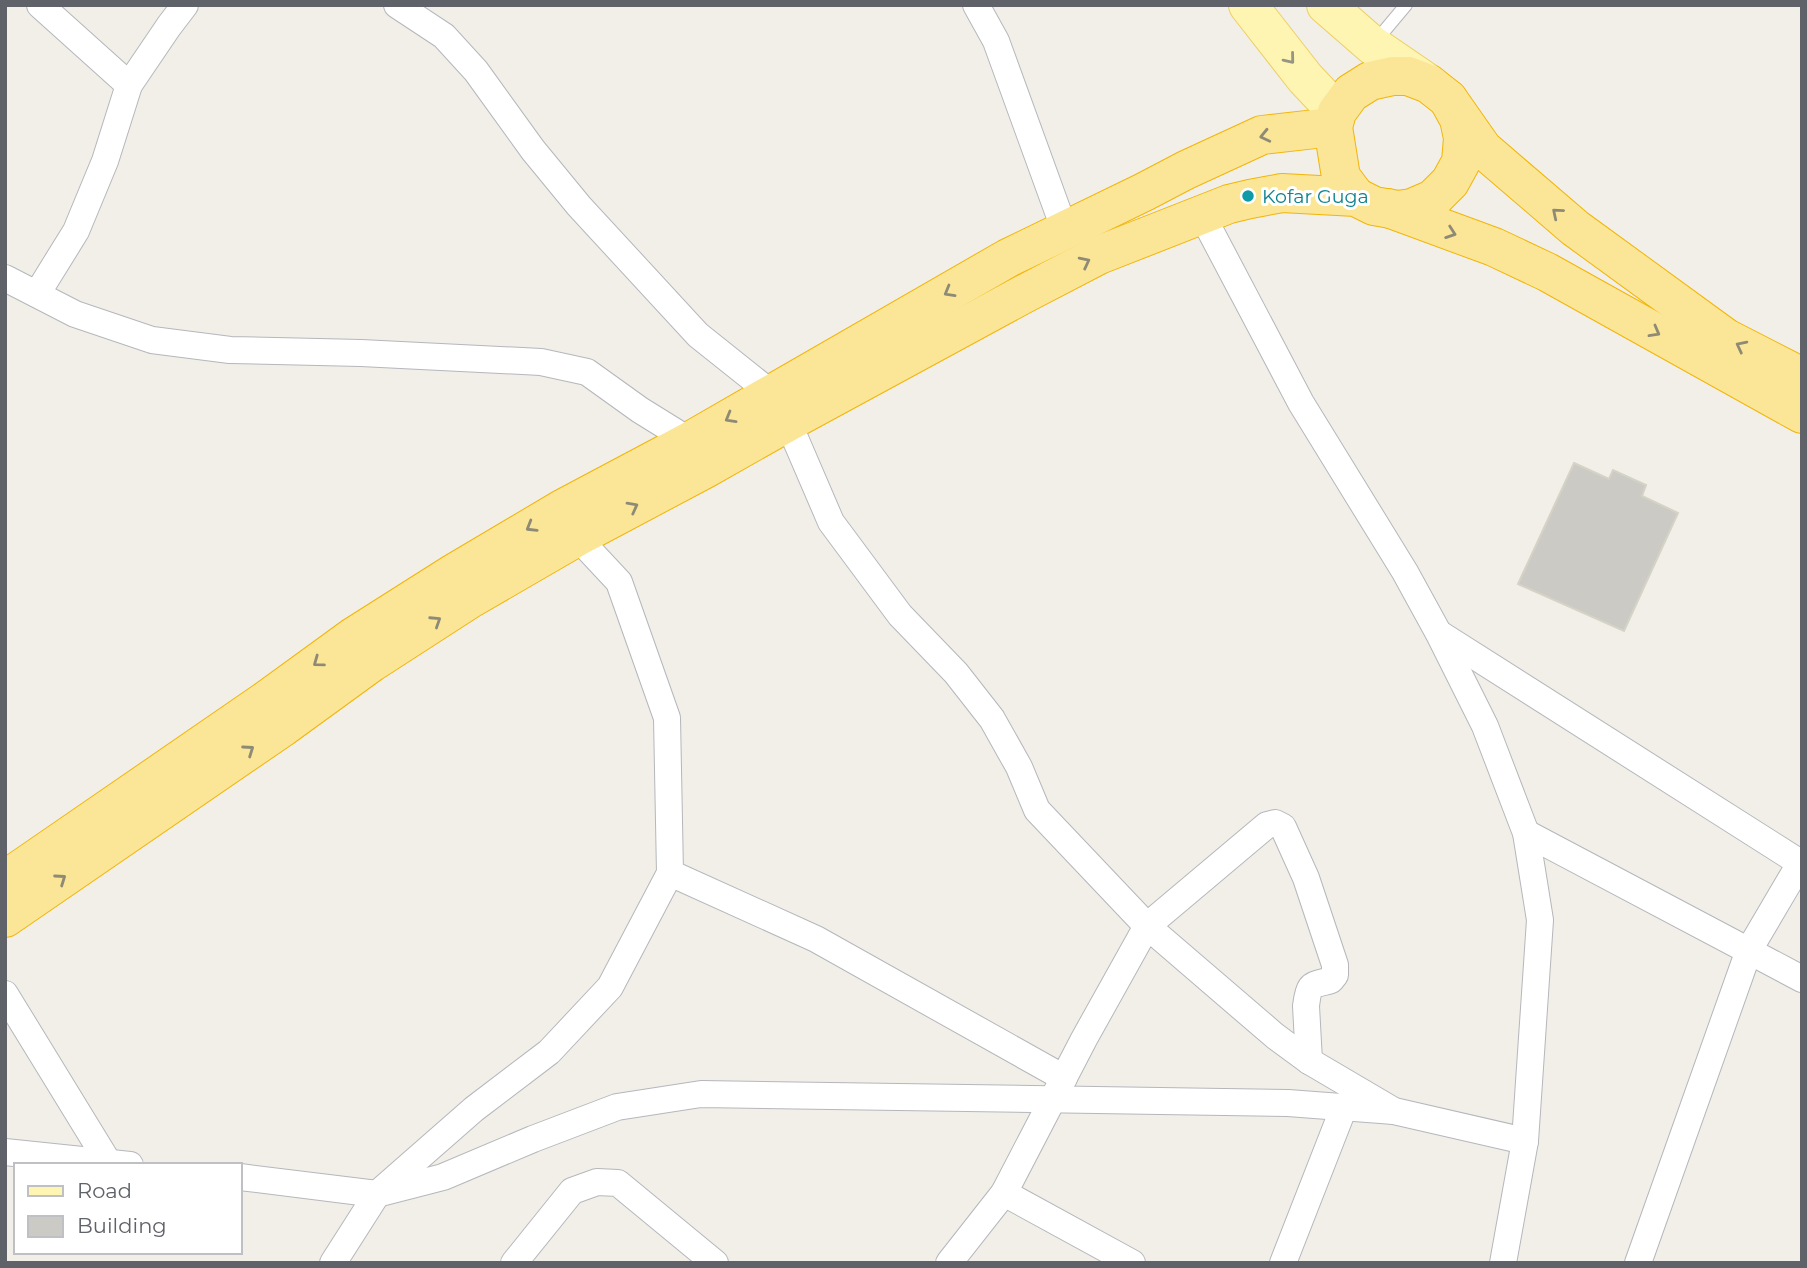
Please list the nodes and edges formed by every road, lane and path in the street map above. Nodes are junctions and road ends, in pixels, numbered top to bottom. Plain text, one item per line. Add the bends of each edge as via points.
1 (40, 5) edge
2 (185, 5) edge
3 (397, 5) edge
4 (976, 5) edge
5 (1248, 5) edge
6 (1326, 5) edge
7 (1406, 5) edge
8 (1372, 45) junction
9 (129, 85) junction
10 (1439, 91) junction
11 (1335, 120) junction
12 (1372, 203) junction
13 (1202, 215) junction
14 (1065, 231) junction
15 (5, 278) edge
16 (37, 294) junction
17 (1802, 377) edge
18 (780, 408) junction
19 (1802, 414) edge
20 (690, 441) junction
21 (577, 537) junction
22 (1439, 634) junction
23 (362, 650) junction
24 (1526, 833) junction
25 (1801, 862) edge
26 (670, 873) junction
27 (5, 880) edge
28 (5, 918) edge
29 (1147, 926) junction
30 (1749, 950) junction
31 (1802, 979) edge
32 (5, 994) edge
33 (1309, 1061) junction
34 (1059, 1089) junction
35 (1344, 1107) junction
36 (1394, 1111) junction
37 (1525, 1141) junction
38 (5, 1152) edge
39 (110, 1163) edge
40 (118, 1163) edge
41 (242, 1177) edge
42 (1004, 1193) junction
43 (377, 1194) junction
44 (333, 1263) edge
45 (514, 1263) edge
46 (715, 1263) edge
47 (949, 1263) edge
48 (1132, 1263) edge
49 (1283, 1263) edge
50 (1503, 1263) edge
51 (1638, 1263) edge

1 - 9 street
2 - 9 street
3 - 18 street via 443,36 476,71 579,206 698,335
4 - 14 street via 996,41
5 -> 11 main road
6 - 8 main road
7 - 8 lane
8 - 10 main road
9 - 16 street via 76,232
10 - 11 highway via 1408,76 1370,81 1351,93
10 - 12 highway via 1460,119 1464,138 1461,162 1450,182 1433,199 1412,208 1397,210
17 -> 10 highway via 1726,338 1576,228 1483,149
11 - 12 highway via 1341,177
11 -> 14 highway via 1262,135
12 - 13 highway via 1282,193
12 -> 19 highway via 1494,247 1546,272
18 -> 13 highway via 1099,255
13 - 22 street via 1301,403
14 -> 18 highway via 1008,258
15 - 16 street
16 - 20 street via 75,314 152,340 230,350 541,362 587,372
18 -> 20 highway
21 -> 18 highway via 705,468
18 - 29 street via 831,522 900,615 956,673 992,719 1037,810
20 -> 23 highway via 454,573
23 -> 21 highway via 470,599
21 - 26 street via 619,582 667,718
22 - 24 street via 1485,726
22 - 25 street
23 -> 27 highway via 254,709
28 -> 23 highway via 283,727
24 - 30 street
24 - 37 street via 1540,920
25 - 30 street
26 - 34 street via 816,939
26 - 43 street via 610,988 550,1052 474,1109
29 - 33 street
29 - 33 street via 1267,825 1283,827 1306,878 1335,965 1331,980 1315,983 1307,998
29 - 34 street
30 - 31 street
30 - 51 street
32 - 40 street
33 - 36 street
34 - 35 street
34 - 42 street
34 - 43 street via 701,1094 617,1107 443,1177
35 - 36 street
35 - 49 street
36 - 37 street
37 - 50 street
38 - 39 street
41 - 43 street
42 - 47 street
42 - 48 street
43 - 44 street
45 - 46 street via 572,1191 597,1182 618,1183

